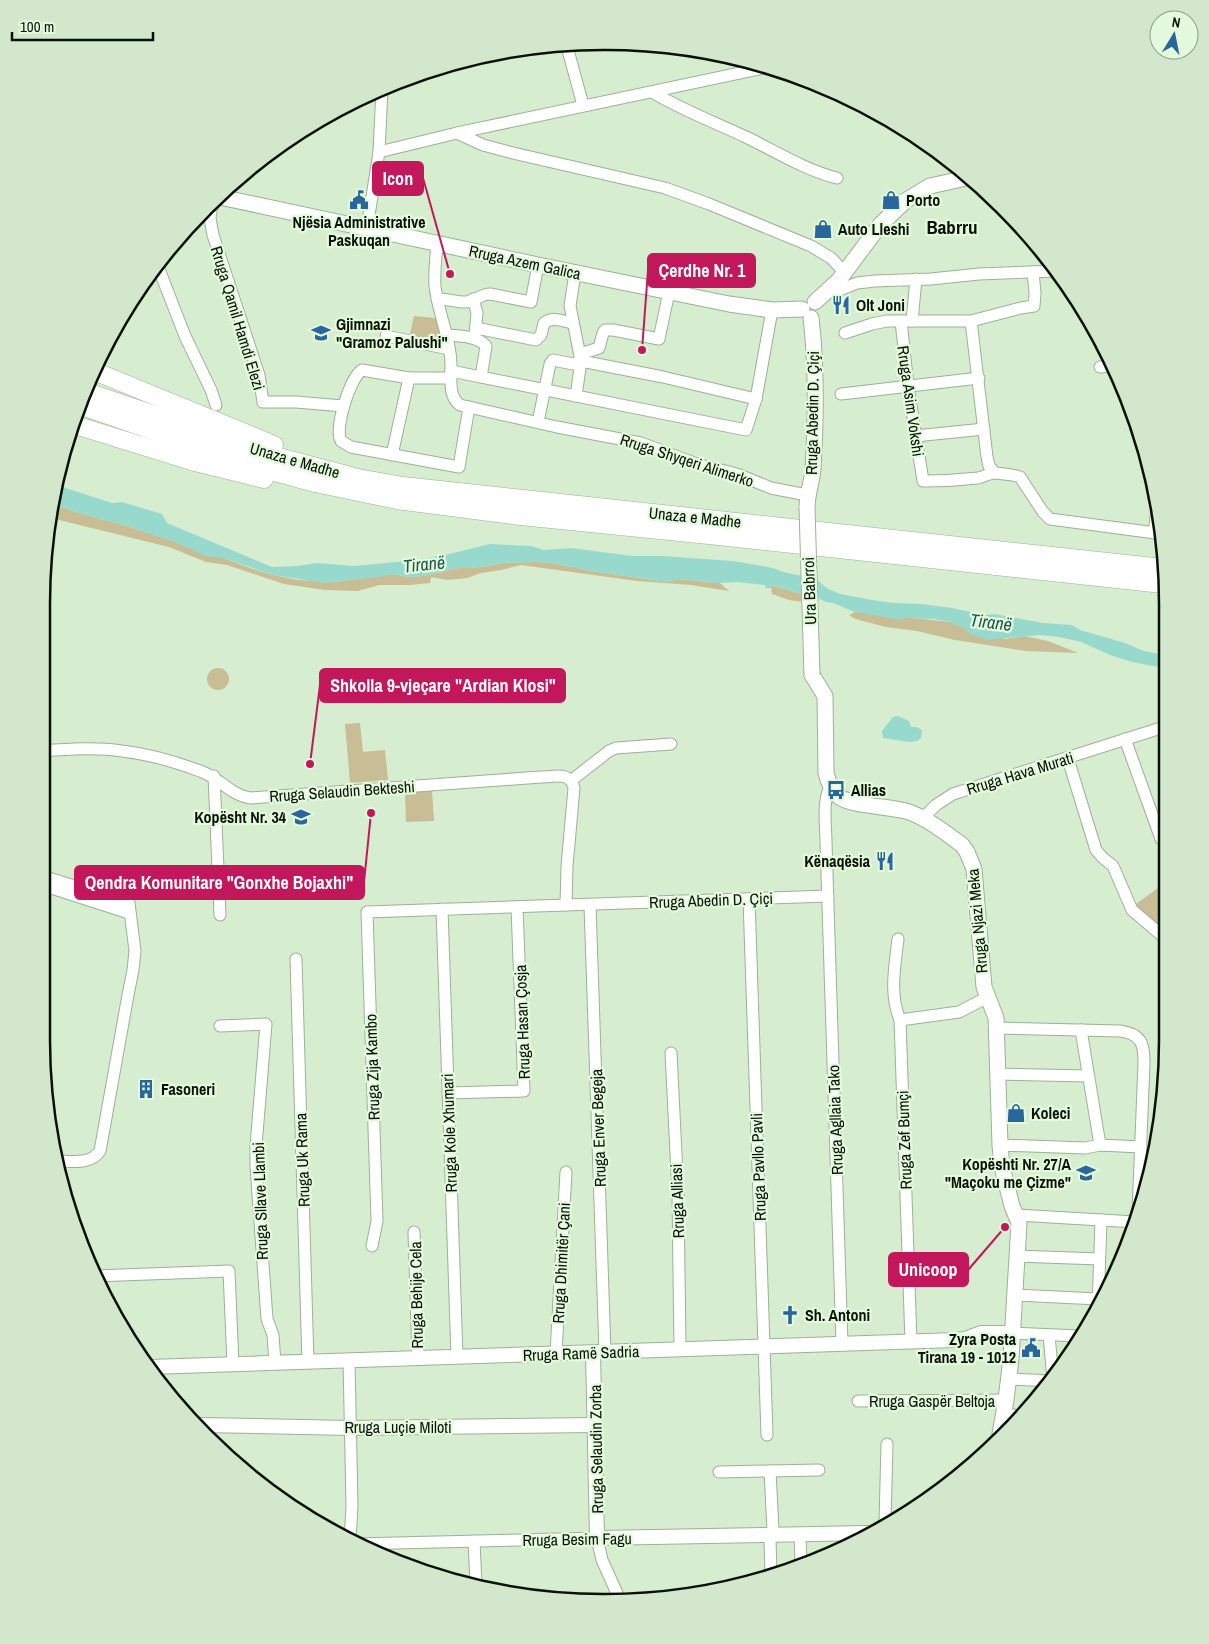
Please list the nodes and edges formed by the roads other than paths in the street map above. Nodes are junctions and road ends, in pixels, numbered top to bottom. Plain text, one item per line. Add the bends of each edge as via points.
1 (568, 51) edge
2 (753, 70) edge
3 (652, 92) junction
4 (382, 97) edge
5 (584, 105) junction
6 (457, 132) junction
7 (379, 152) junction
8 (836, 178) dead end
9 (960, 179) edge
10 (227, 199) edge
11 (211, 214) edge
12 (367, 228) junction
13 (437, 244) junction
14 (538, 265) junction
15 (1047, 271) edge
16 (1033, 272) junction
17 (160, 273) edge
18 (575, 273) junction
19 (845, 273) junction
20 (916, 279) junction
21 (669, 292) junction
22 (826, 292) junction
23 (437, 299) junction
24 (473, 299) junction
25 (772, 310) junction
26 (809, 310) junction
27 (906, 321) junction
28 (971, 322) junction
29 (572, 323) junction
30 (845, 333) dead end
31 (475, 334) junction
32 (446, 335) junction
33 (386, 336) dead end
34 (449, 349) junction
35 (581, 358) junction
36 (1100, 367) dead end
37 (1105, 367) edge
38 (100, 374) edge
39 (451, 375) junction
40 (481, 377) junction
41 (409, 378) junction
42 (979, 378) junction
43 (908, 386) junction
44 (544, 390) junction
45 (92, 393) edge
46 (841, 394) dead end
47 (576, 396) junction
48 (756, 399) junction
49 (216, 405) dead end
50 (343, 406) junction
51 (86, 407) edge
52 (470, 408) junction
53 (538, 422) junction
54 (79, 426) edge
55 (984, 429) junction
56 (915, 436) junction
57 (392, 455) junction
58 (995, 473) junction
59 (807, 501) junction
60 (561, 502) junction
61 (564, 520) junction
62 (1154, 533) edge
63 (1158, 567) edge
64 (1158, 584) edge
65 (1159, 729) edge
66 (1125, 739) junction
67 (671, 744) dead end
68 (50, 751) edge
69 (1068, 759) junction
70 (214, 776) junction
71 (572, 780) junction
72 (830, 787) junction
73 (922, 819) junction
74 (1159, 836) edge
75 (50, 879) edge
76 (50, 887) edge
77 (828, 896) junction
78 (750, 899) junction
79 (566, 905) junction
80 (590, 905) junction
81 (517, 907) junction
82 (129, 908) junction
83 (442, 909) junction
84 (367, 912) joint
85 (220, 915) dead end
86 (1159, 933) edge
87 (898, 939) dead end
88 (296, 959) dead end
89 (988, 997) junction
90 (900, 1020) junction
91 (220, 1026) dead end
92 (996, 1028) junction
93 (1081, 1030) junction
94 (672, 1053) dead end
95 (997, 1074) junction
96 (1088, 1076) junction
97 (448, 1093) junction
98 (1100, 1144) junction
99 (1000, 1145) junction
100 (1141, 1147) junction
101 (64, 1161) edge
102 (566, 1172) dead end
103 (1139, 1186) edge
104 (1017, 1215) junction
105 (1101, 1220) junction
106 (1129, 1222) edge
107 (414, 1232) dead end
108 (372, 1246) dead end
109 (1016, 1256) junction
110 (1100, 1259) junction
111 (103, 1276) edge
112 (1099, 1291) edge
113 (1015, 1295) junction
114 (1092, 1303) edge
115 (1012, 1333) junction
116 (1049, 1335) junction
117 (1073, 1336) edge
118 (911, 1342) junction
119 (842, 1344) junction
120 (764, 1347) junction
121 (680, 1349) junction
122 (599, 1352) junction
123 (556, 1353) junction
124 (457, 1357) junction
125 (418, 1358) junction
126 (349, 1360) junction
127 (308, 1362) junction
128 (275, 1363) junction
129 (233, 1364) junction
130 (157, 1367) edge
131 (1052, 1367) edge
132 (1009, 1379) junction
133 (1042, 1380) edge
134 (858, 1401) dead end
135 (1009, 1410) edge
136 (596, 1425) junction
137 (1003, 1425) edge
138 (207, 1426) edge
139 (350, 1428) junction
140 (768, 1435) dead end
141 (886, 1444) dead end
142 (819, 1470) dead end
143 (770, 1471) junction
144 (718, 1472) dead end
145 (885, 1518) edge
146 (350, 1532) edge
147 (857, 1533) edge
148 (771, 1534) junction
149 (800, 1534) junction
150 (597, 1538) junction
151 (474, 1541) junction
152 (373, 1544) edge
153 (801, 1558) edge
154 (771, 1568) edge
155 (476, 1578) edge
156 (617, 1594) edge

1 - 5 street
2 - 3 street
3 - 5 street
3 - 8 street
4 - 7 street
5 - 6 street
6 - 7 street
6 - 19 street via 500,150 682,193 811,246 831,258
7 - 12 street
9 - 19 main road via 930,186 905,200 880,225
10 - 12 main road, Rruga Azem Galica
11 - 50 street, Rruga Qamil Hamdi Elezi via 213,235 259,374 263,402
12 - 13 main road, Rruga Azem Galica
13 - 14 main road, Rruga Azem Galica
13 - 23 street
14 - 18 main road, Rruga Azem Galica
14 - 24 street via 531,302 490,294
15 - 16 street
16 - 20 street
16 - 28 street via 1034,306
17 - 49 street
18 - 21 main road, Rruga Azem Galica
18 - 29 street via 570,306
19 - 22 main road
20 - 22 street via 866,282
20 - 27 street
21 - 25 main road, Rruga Azem Galica
21 - 35 street via 659,339 605,330 599,348
22 - 26 main road
23 - 24 street via 466,302
23 - 32 street
24 - 31 street via 477,309
25 - 26 main road, Rruga Azem Galica
25 - 48 street, Rruga Shyqeri Alimerko
26 - 59 main road, Rruga Abedin D. Çiçi via 816,397
27 - 28 street
27 - 30 street, Rruga Asim Vokshi via 872,324
27 - 43 street, Rruga Asim Vokshi
28 - 42 street
29 - 31 street via 547,320 536,340
29 - 35 street
31 - 32 street
31 - 40 street via 486,346
32 - 34 street
33 - 34 street
34 - 39 street
35 - 44 street via 573,364 554,360 550,364
35 - 47 street
35 - 48 street
36 - 37 street
38 - 60 highway via 298,454 368,472 521,493
39 - 40 street, Rruga Shyqeri Alimerko
39 - 41 street, Rruga Shyqeri Alimerko
39 - 52 street via 456,402
40 - 44 street, Rruga Shyqeri Alimerko
41 - 50 street, Rruga Shyqeri Alimerko via 362,370
41 - 57 street
42 - 43 street
42 - 55 street
43 - 46 street
43 - 56 street, Rruga Asim Vokshi
44 - 47 street, Rruga Shyqeri Alimerko
44 - 53 street
45 - 60 highway, Unaza e Madhe via 232,442 358,478 442,492
47 - 48 street, Rruga Shyqeri Alimerko via 744,430 748,428
50 - 57 street via 338,435 343,444
51 - 61 highway via 264,469 347,491 436,506
52 - 53 street, Rruga Shyqeri Alimerko
52 - 57 street via 459,467
53 - 59 street, Rruga Shyqeri Alimerko via 641,443
54 - 61 highway via 216,468 365,502 513,522
55 - 56 street
55 - 58 street via 989,466
56 - 58 street, Rruga Asim Vokshi via 923,481 965,479
58 - 62 street via 1020,477 1050,519
59 - 72 main road, Ura Babrroi, bridge via 812,675 825,696 826,772
60 - 63 highway, Unaza e Madhe
61 - 64 highway
65 - 66 street, Rruga Hava Murati
66 - 69 street, Rruga Hava Murati
66 - 74 street
67 - 71 street via 616,748
68 - 70 street, Rruga Selaudin Bekteshi via 122,750
69 - 73 street, Rruga Hava Murati via 953,794
69 - 86 street via 1096,850 1113,866 1132,910
70 - 71 street, Rruga Selaudin Bekteshi via 229,790 250,798 563,776
70 - 85 street
71 - 79 street
72 - 73 main road, Rruga Njazi Meka via 848,801 902,810
72 - 77 street via 826,809
73 - 89 main road, Rruga Njazi Meka via 962,845 971,859 982,979
75 - 82 street
76 - 82 street
77 - 78 street, Rruga Abedin D. Çiçi
77 - 119 street, Rruga Agllaia Tako
78 - 80 street, Rruga Abedin D. Çiçi
78 - 120 street, Rruga Pavllo Pavli
79 - 80 street, Rruga Abedin D. Çiçi
79 - 81 street, Rruga Abedin D. Çiçi
80 - 122 street, Rruga Enver Begeja
81 - 83 street, Rruga Abedin D. Çiçi
81 - 97 street, Rruga Hasan Çosja via 524,1091
82 - 101 street via 135,951 134,970 100,1151 87,1161
83 - 84 street, Rruga Abedin D. Çiçi
83 - 97 street, Rruga Kole Xhumari
84 - 108 street, Rruga Zija Kambo via 377,1221
87 - 90 street, Rruga Zef Bumçi via 894,994
88 - 127 street, Rruga Uk Rama
89 - 90 street via 959,1012
89 - 92 main road, Rruga Njazi Meka via 995,1012
90 - 118 street, Rruga Zef Bumçi
91 - 128 street, Rruga Sllave Llambi via 266,1024 256,1167 267,1319 273,1335
92 - 93 street
92 - 95 main road, Rruga Njazi Meka
93 - 96 street
93 - 100 street via 1120,1031 1135,1034 1140,1039 1144,1054
94 - 121 street, Rruga Alliasi
95 - 96 street
95 - 99 main road, Rruga Njazi Meka
96 - 98 street
97 - 124 street, Rruga Kole Xhumari
98 - 99 street via 1085,1148
98 - 100 street
99 - 104 main road, Rruga Njazi Meka via 1006,1185
100 - 103 street
102 - 123 street, Rruga Dhimitër Çani
104 - 105 street
104 - 109 main road, Rruga Njazi Meka
105 - 106 street
105 - 110 street
107 - 125 street, Rruga Behije Cela
109 - 110 street
109 - 113 main road, Rruga Njazi Meka
110 - 112 street
111 - 129 street via 229,1271
113 - 114 street
113 - 115 main road, Rruga Njazi Meka
115 - 116 street
115 - 118 street, Rruga Ramë Sadria via 981,1333 964,1339
115 - 132 main road, Rruga Njazi Meka
116 - 117 street
116 - 131 street
118 - 119 street, Rruga Ramë Sadria
119 - 120 street, Rruga Ramë Sadria
120 - 121 street, Rruga Ramë Sadria
120 - 140 street, Rruga Pavllo Pavli
121 - 122 street, Rruga Ramë Sadria
122 - 123 street, Rruga Ramë Sadria
122 - 136 street, Rruga Selaudin Zorba
123 - 124 street, Rruga Ramë Sadria
124 - 125 street, Rruga Ramë Sadria
125 - 126 street, Rruga Ramë Sadria
126 - 127 street, Rruga Ramë Sadria
126 - 139 street
127 - 128 street, Rruga Ramë Sadria
128 - 129 street, Rruga Ramë Sadria
129 - 130 street, Rruga Ramë Sadria
132 - 133 street
132 - 135 main road, Rruga Njazi Meka
134 - 135 street, Rruga Gaspër Beltoja
135 - 137 main road, Rruga Njazi Meka
136 - 139 street, Rruga Luçie Miloti
136 - 150 street, Rruga Selaudin Zorba
138 - 139 street, Rruga Luçie Miloti
139 - 146 street
141 - 145 street
142 - 143 street
143 - 144 street
143 - 148 street
147 - 149 street, Rruga Besim Fagu
148 - 149 street, Rruga Besim Fagu
148 - 150 street, Rruga Besim Fagu
148 - 154 street
149 - 153 street
150 - 151 street, Rruga Besim Fagu
150 - 156 street, Rruga Selaudin Zorba via 602,1560
151 - 152 street, Rruga Besim Fagu
151 - 155 street

